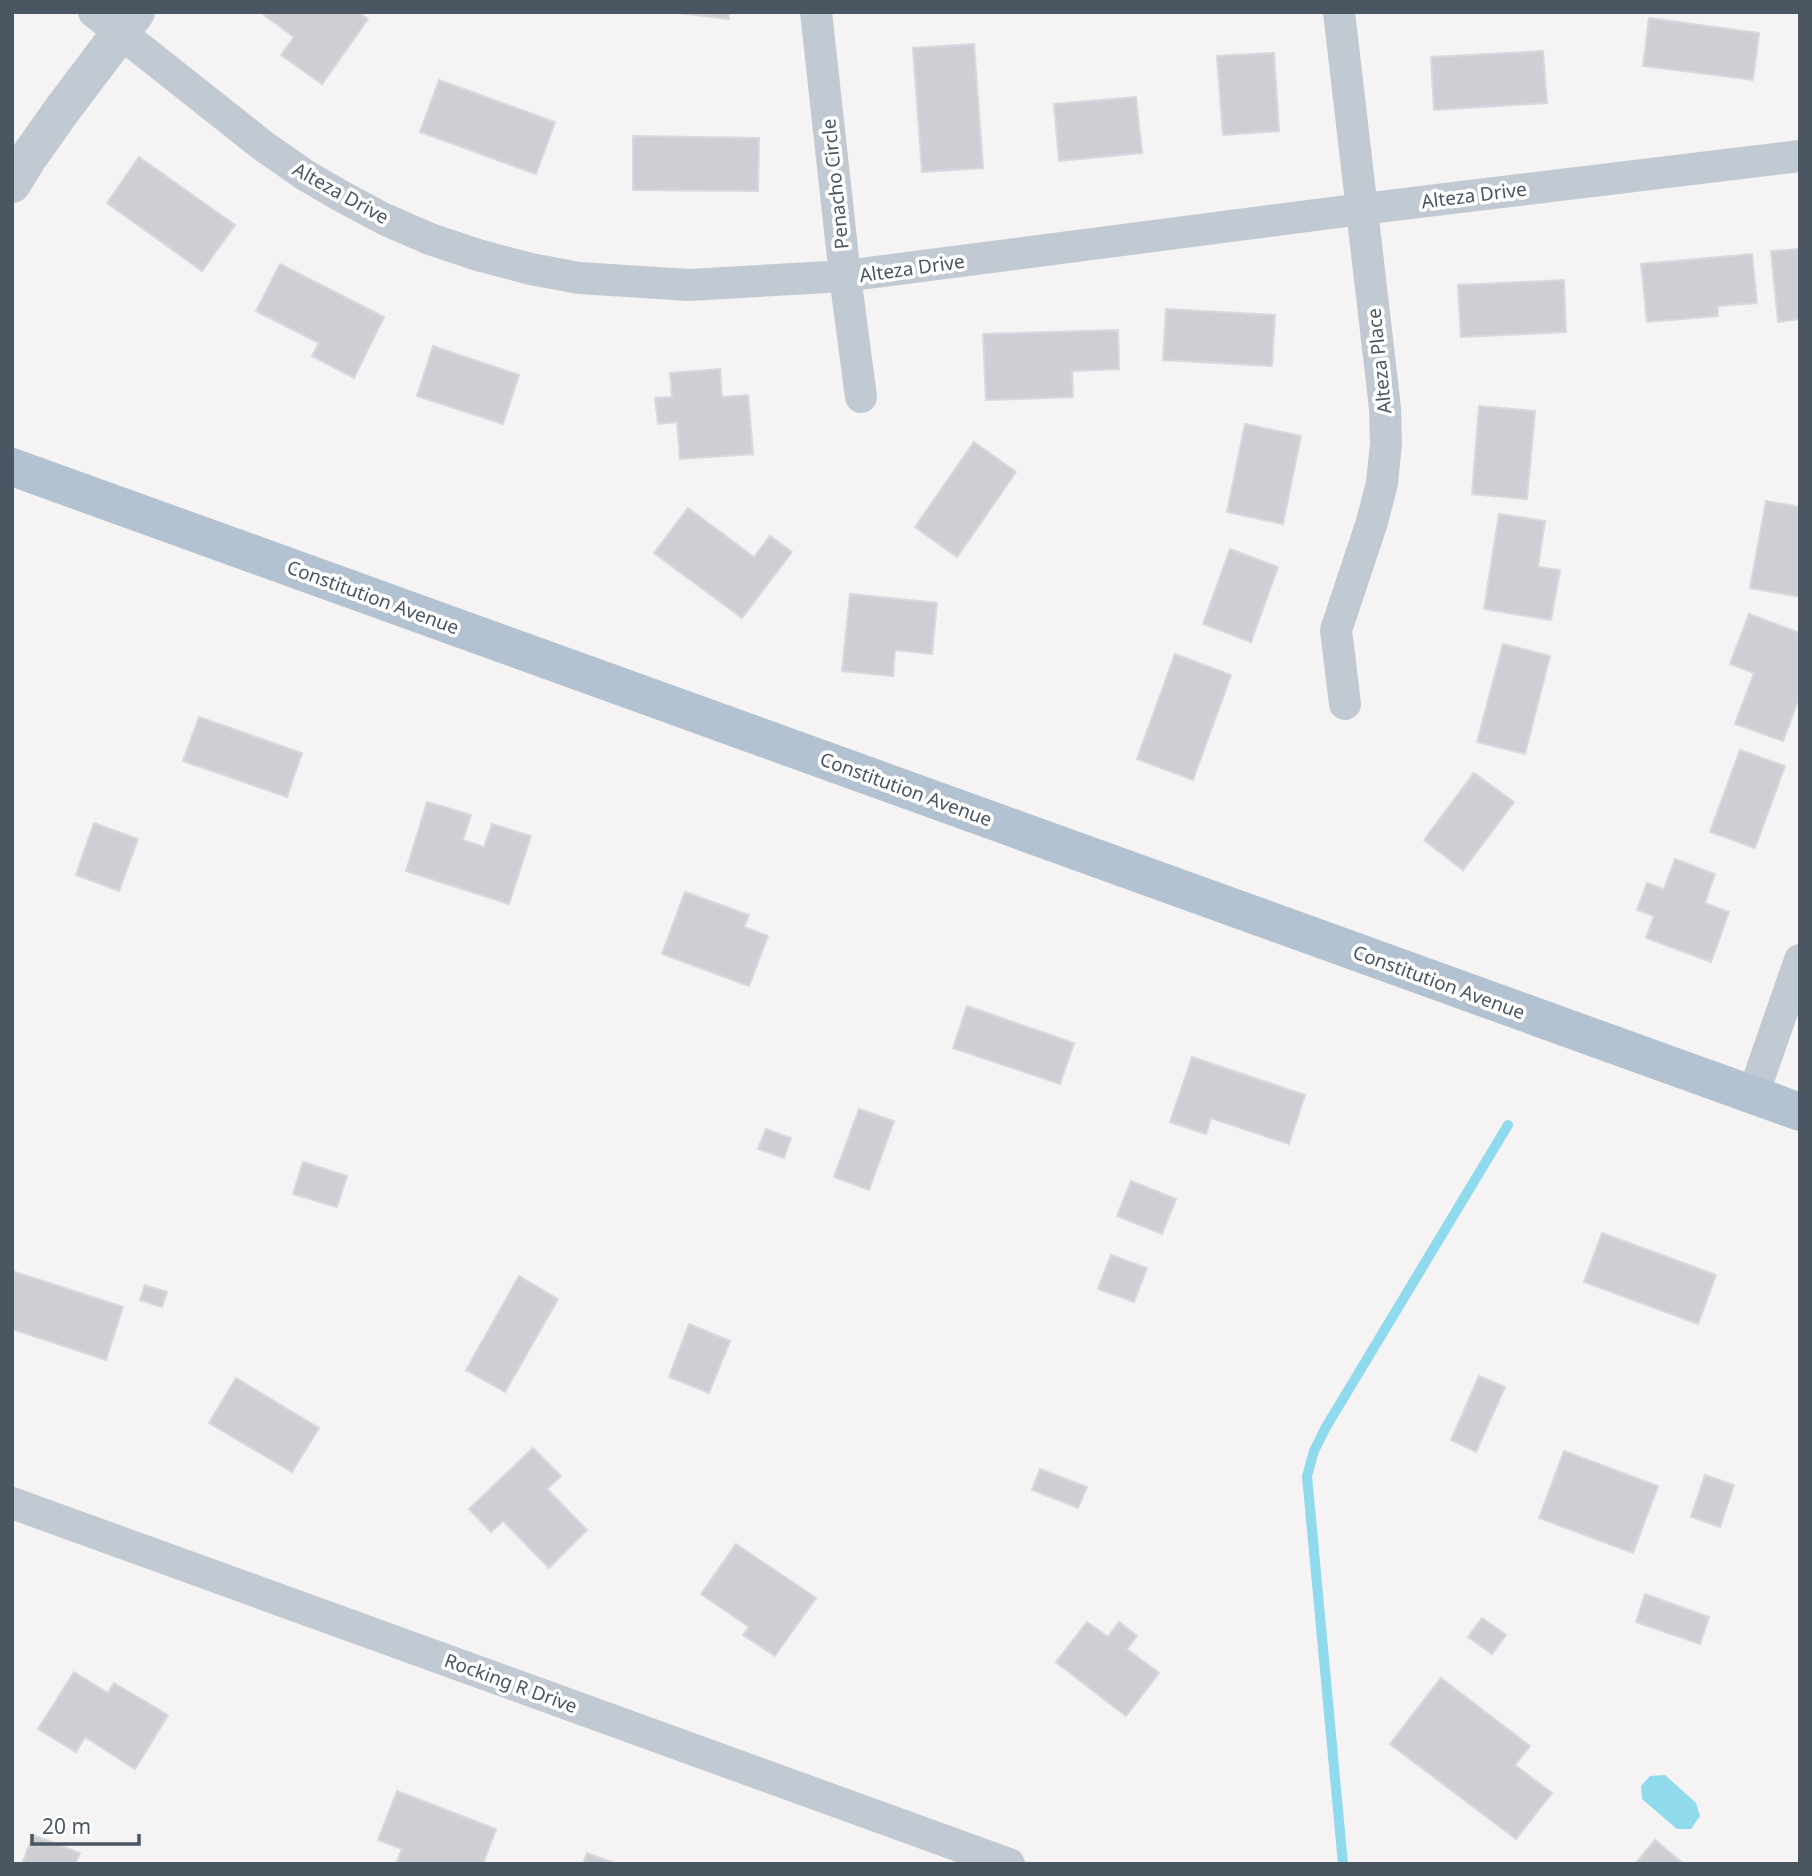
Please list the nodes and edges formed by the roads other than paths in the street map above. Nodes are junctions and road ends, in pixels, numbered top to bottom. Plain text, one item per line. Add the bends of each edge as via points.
1 (817, 12) edge
2 (1339, 12) edge
3 (116, 19) edge
4 (1800, 156) edge
5 (12, 184) edge
6 (1362, 209) junction
7 (845, 276) junction
8 (861, 397) dead end
9 (12, 467) edge
10 (1345, 704) dead end
11 (1800, 960) edge
12 (1752, 1095) junction
13 (1800, 1112) edge
14 (12, 1503) edge
15 (1009, 1864) edge

1 - 7 street, Penacho Circle
2 - 6 street, Alteza Place
3 - 5 street
3 - 7 street, Alteza Drive via 262,145 304,175 384,219 478,256 579,278 626,282 689,285
4 - 6 street, Alteza Drive
6 - 7 street, Alteza Drive
6 - 10 street, Alteza Place via 1386,444 1372,522 1336,630
7 - 8 street, Penacho Circle
9 - 12 main road, Constitution Avenue
11 - 12 street
12 - 13 main road, Constitution Avenue
14 - 15 street, Rocking R Drive

